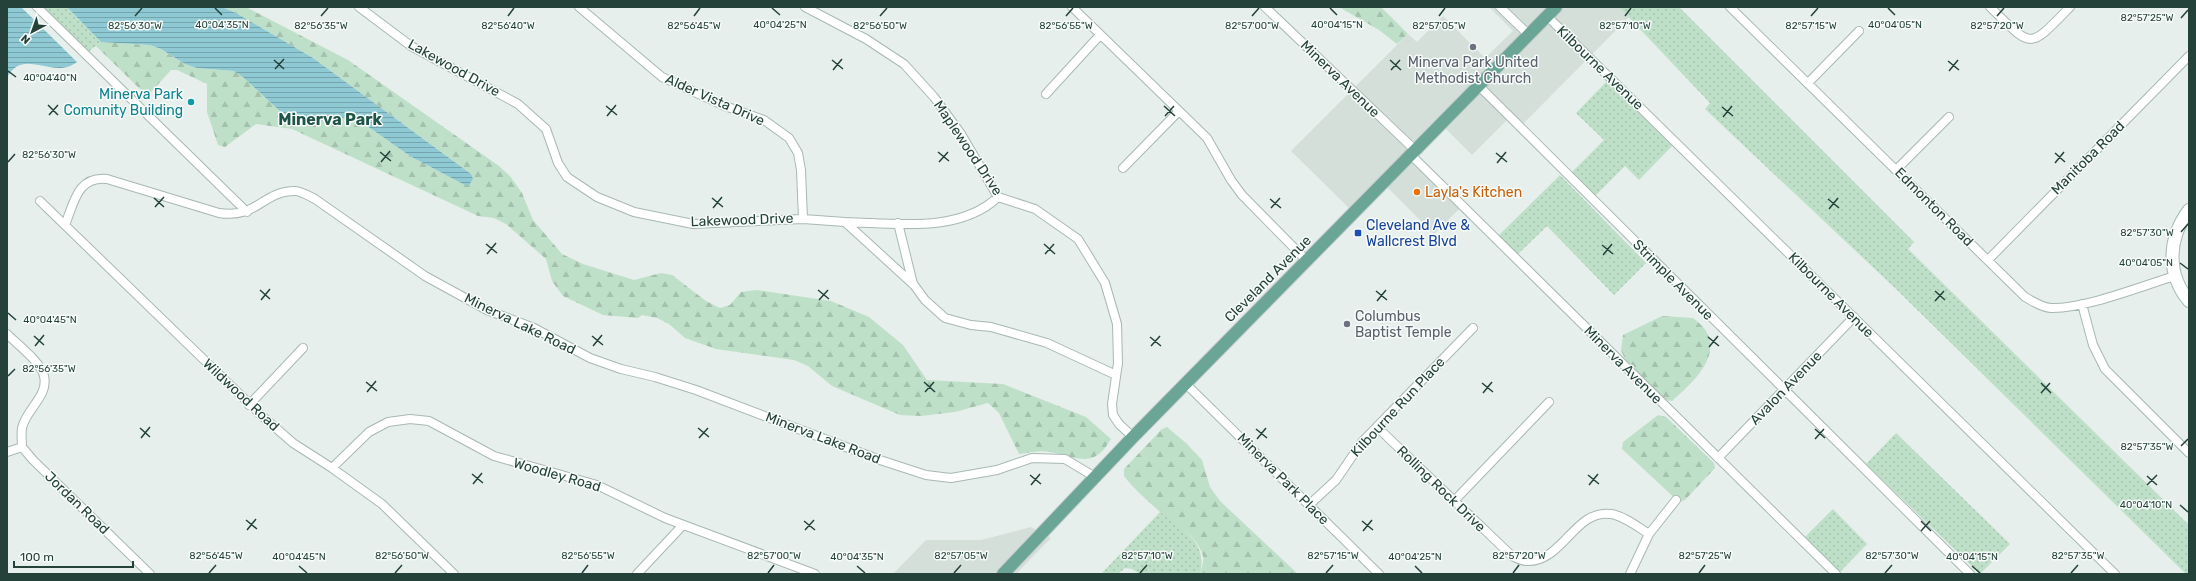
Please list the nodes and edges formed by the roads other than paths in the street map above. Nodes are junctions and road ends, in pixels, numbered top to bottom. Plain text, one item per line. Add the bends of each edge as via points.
1 (36, 7) edge
2 (359, 7) edge
3 (579, 7) edge
4 (805, 7) edge
5 (1072, 7) edge
6 (1265, 7) edge
7 (1500, 7) edge
8 (1556, 7) edge
9 (1730, 7) edge
10 (1990, 7) edge
11 (2070, 7) edge
12 (1547, 16) junction
13 (1860, 31) dead end
14 (1528, 34) junction
15 (1100, 35) junction
16 (2189, 56) edge
17 (1808, 84) junction
18 (1479, 86) junction
19 (1046, 94) dead end
20 (1179, 111) junction
21 (1948, 117) dead end
22 (1413, 152) junction
23 (1123, 168) dead end
24 (1896, 170) junction
25 (998, 197) junction
26 (40, 201) dead end
27 (2189, 210) edge
28 (247, 212) junction
29 (803, 218) junction
30 (845, 222) junction
31 (898, 223) junction
32 (65, 226) junction
33 (1307, 260) junction
34 (1988, 260) junction
35 (2175, 276) junction
36 (914, 285) junction
37 (2189, 301) edge
38 (2082, 304) junction
39 (1854, 318) junction
40 (1472, 328) dead end
41 (7, 334) edge
42 (304, 348) dead end
43 (1116, 375) junction
44 (1186, 384) junction
45 (1784, 389) junction
46 (1549, 402) dead end
47 (249, 405) junction
48 (1377, 427) junction
49 (1133, 437) junction
50 (22, 447) junction
51 (7, 452) edge
52 (2189, 453) edge
53 (1718, 458) junction
54 (332, 468) junction
55 (1095, 477) junction
56 (1676, 500) dead end
57 (1454, 501) junction
58 (1309, 505) junction
59 (683, 525) junction
60 (1649, 534) junction
61 (150, 574) edge
62 (454, 574) edge
63 (637, 574) edge
64 (812, 574) edge
65 (1003, 574) edge
66 (1379, 574) edge
67 (1630, 574) edge
68 (1836, 574) edge
69 (1970, 574) edge
70 (2115, 574) edge

1 - 28 street
2 - 29 street, Lakewood Drive via 411,46 518,104 546,129 558,163 567,177 597,197 634,212 693,224
3 - 29 street, Alder Vista Drive via 662,77 725,106 764,120 789,138 798,153 801,170
4 - 25 street, Maplewood Drive via 866,39 904,64 934,97 961,134
5 - 15 street
6 - 22 street, Minerva Avenue
7 - 14 street
8 - 12 main road, Cleveland Avenue
9 - 17 street, Edmonton Road
10 - 11 street via 2024,38 2030,40 2040,36
12 - 14 main road, Cleveland Avenue
12 - 39 street, Kilbourne Avenue
13 - 17 street
14 - 18 main road, Cleveland Avenue
15 - 19 street
15 - 20 street
16 - 34 street, Manitoba Road
17 - 24 street, Edmonton Road
18 - 22 main road, Cleveland Avenue
18 - 45 street, Strimple Avenue
20 - 23 street
20 - 33 street via 1213,145 1242,195
21 - 24 street
22 - 33 main road, Cleveland Avenue
22 - 53 street, Minerva Avenue
24 - 34 street, Edmonton Road
25 - 31 street, Lakewood Drive via 969,215 936,224
25 - 43 street, Maplewood Drive via 1035,209 1078,239 1105,282 1117,324
26 - 32 street, Wildwood Road
27 - 35 street via 2175,235 2172,255
28 - 32 street via 233,215 219,213 107,179 96,178 86,183 79,192
28 - 55 street, Minerva Lake Road via 276,194 296,191 315,199 425,276 487,310 534,328 590,358 621,370 696,390 926,475 951,478 997,470 1032,458 1065,459
29 - 30 street, Lakewood Drive
30 - 31 street, Lakewood Drive
30 - 36 street
31 - 36 street
32 - 47 street, Wildwood Road
33 - 44 main road, Cleveland Avenue
34 - 38 street, Edmonton Road via 2025,298 2039,306 2051,308
35 - 37 street
35 - 38 street, Edmonton Road
36 - 43 street via 925,300 945,318 991,327 1047,343
38 - 52 street via 2093,345 2105,369
39 - 45 street, Avalon Avenue
39 - 70 street, Kilbourne Avenue
40 - 48 street, Kilbourne Run Place
41 - 50 street via 36,363 44,376 44,390 29,411 22,428
42 - 47 street
43 - 49 street, Maplewood Drive via 1113,415
44 - 49 main road, Cleveland Avenue
44 - 58 street, Minerva Park Place
45 - 53 street, Avalon Avenue
45 - 69 street, Strimple Avenue
46 - 57 street
47 - 54 street, Wildwood Road via 293,443
48 - 57 street, Rolling Rock Drive
48 - 58 street, Kilbourne Run Place via 1362,442 1336,480
49 - 55 main road, Cleveland Avenue
50 - 51 street
50 - 61 street, Jordan Road
53 - 68 street, Minerva Avenue
54 - 59 street, Woodley Road via 369,432 388,422 410,419 429,421 494,456 597,485
54 - 62 street, Wildwood Road via 382,504
55 - 65 main road, Cleveland Avenue
56 - 60 street
57 - 60 street, Rolling Rock Drive via 1512,556 1526,561 1542,559 1555,550 1578,526 1593,516 1611,514
58 - 66 street, Minerva Park Place
59 - 63 street
59 - 64 street, Woodley Road
60 - 67 street

